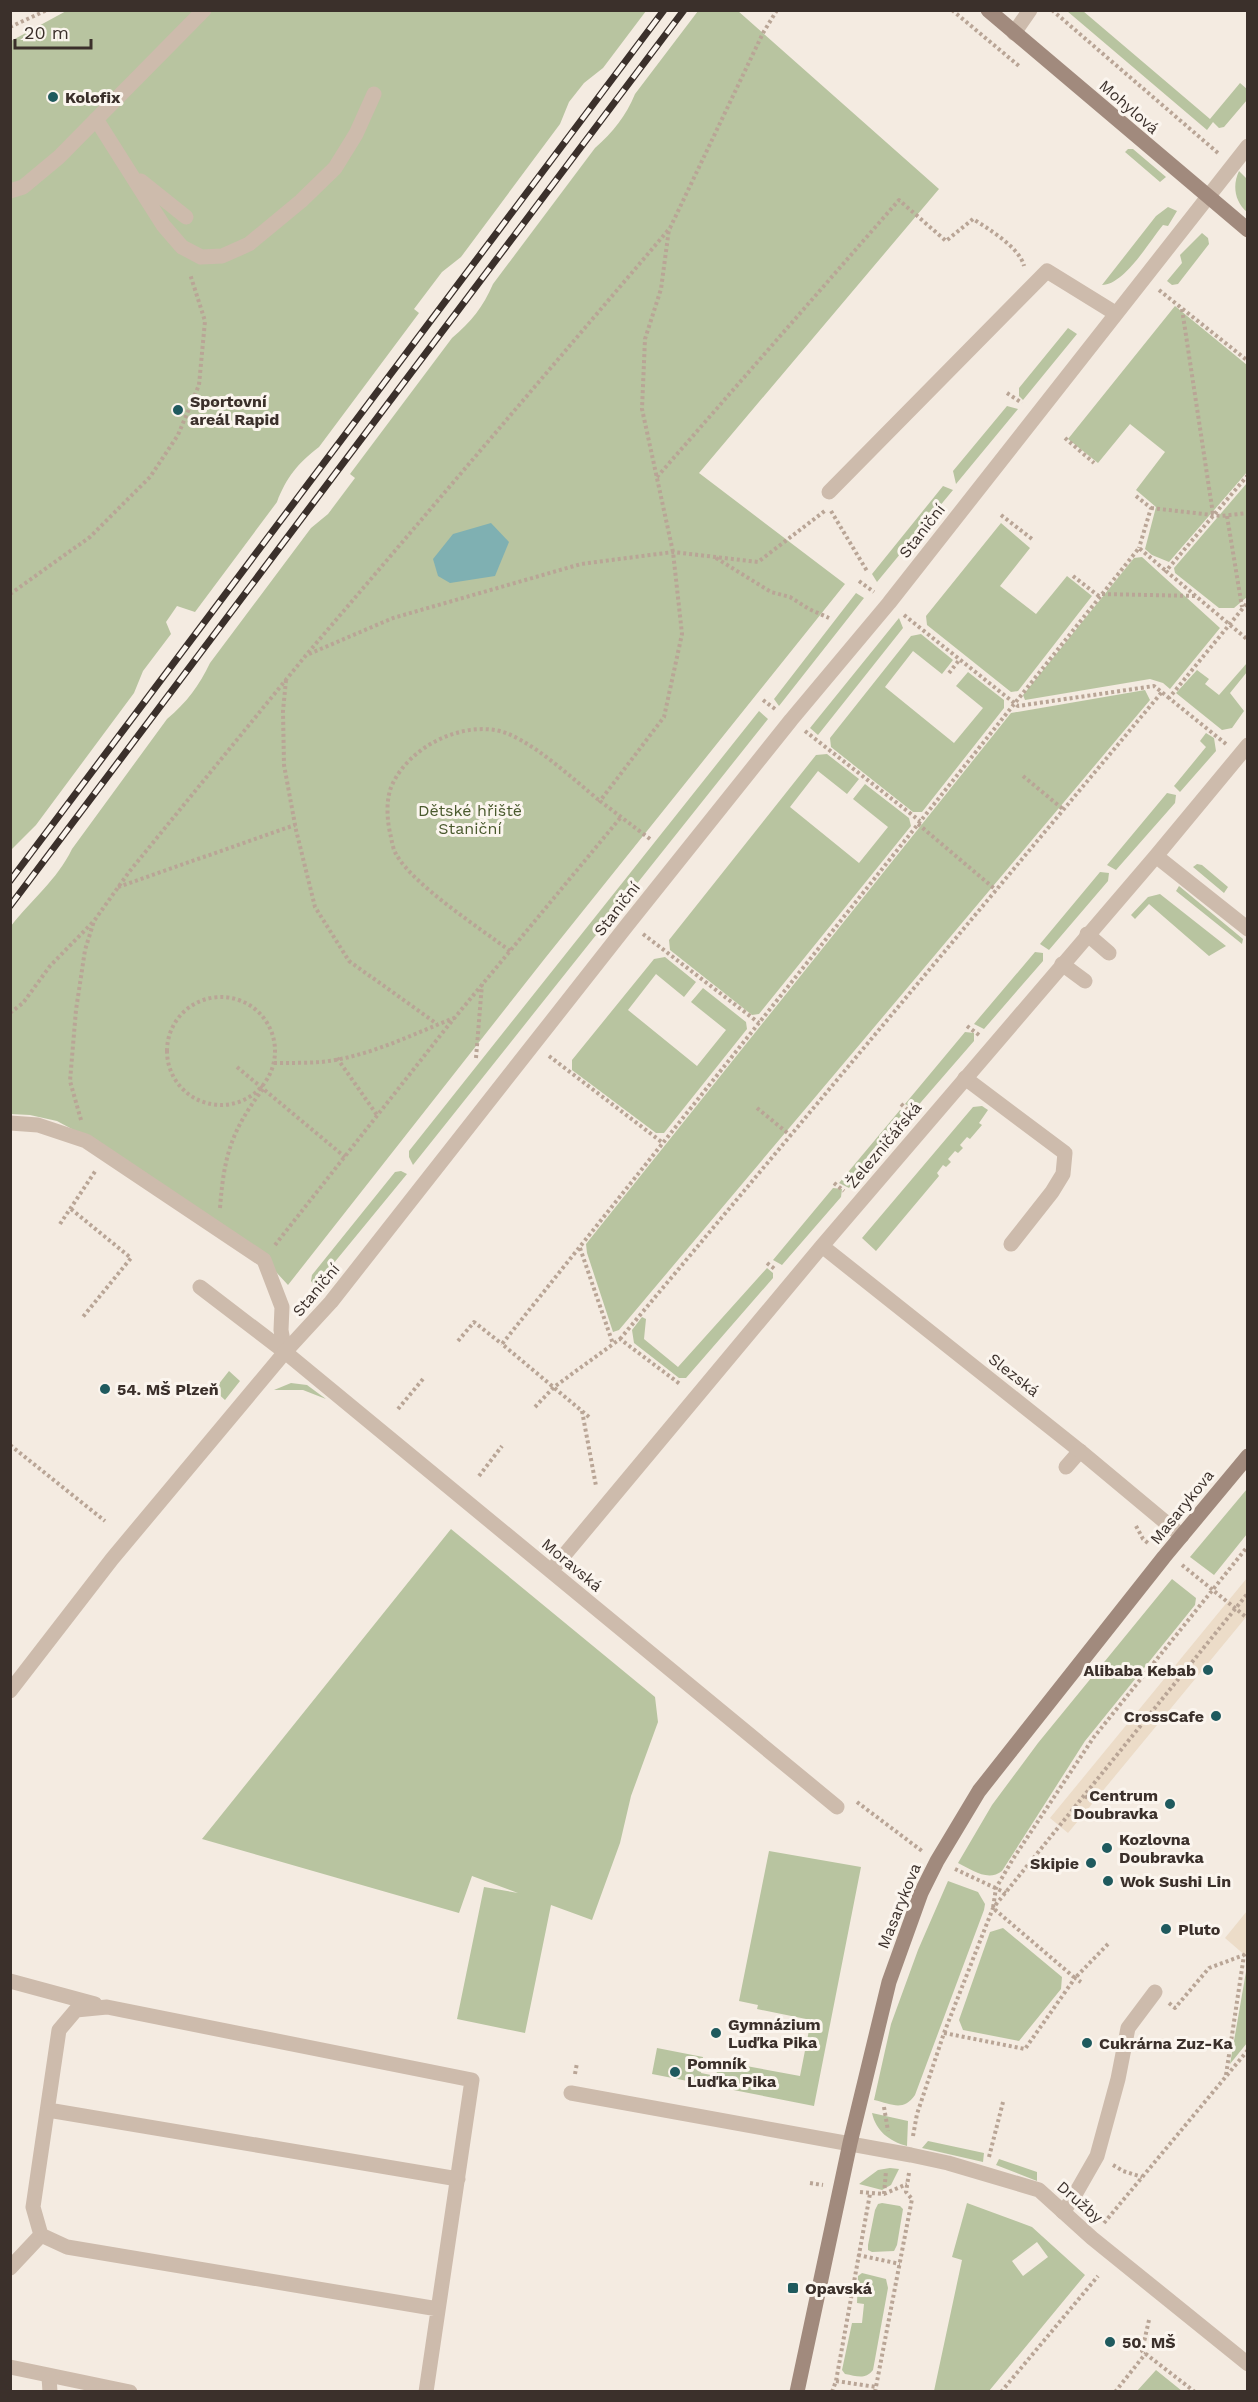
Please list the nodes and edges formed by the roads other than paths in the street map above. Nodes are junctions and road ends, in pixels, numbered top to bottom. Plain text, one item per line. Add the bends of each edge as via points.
1 (204, 10) edge
2 (988, 10) edge
3 (1030, 10) edge
4 (1014, 33) junction
5 (374, 94) dead end
6 (96, 119) junction
7 (1248, 146) edge
8 (132, 174) junction
9 (10, 191) edge
10 (1208, 196) junction
11 (186, 217) dead end
12 (1248, 230) edge
13 (1115, 313) junction
14 (829, 492) dead end
15 (1244, 749) edge
16 (1156, 856) junction
17 (1248, 928) edge
18 (1087, 934) junction
19 (1109, 953) dead end
20 (1062, 964) junction
21 (1085, 981) dead end
22 (965, 1078) junction
23 (10, 1123) edge
24 (1011, 1244) dead end
25 (822, 1246) junction
26 (200, 1287) dead end
27 (285, 1352) junction
28 (1080, 1451) junction
29 (1248, 1456) edge
30 (1066, 1467) dead end
31 (1182, 1536) junction
32 (551, 1571) junction
33 (10, 1691) edge
34 (837, 1807) road end
35 (10, 1982) edge
36 (1155, 1992) road end
37 (104, 2007) junction
38 (571, 2093) dead end
39 (48, 2110) junction
40 (850, 2143) junction
41 (458, 2179) junction
42 (1063, 2212) junction
43 (41, 2235) junction
44 (10, 2268) edge
45 (438, 2309) junction
46 (1248, 2364) edge
47 (10, 2367) edge
48 (50, 2384) edge
49 (130, 2391) edge
50 (426, 2391) edge
51 (797, 2391) edge

1 - 6 street
2 - 4 street, Mohylová
3 - 4 street
4 - 10 street, Mohylová
5 - 8 street via 356,134 334,168 249,244 222,256 201,257 182,247 163,225
6 - 8 street
6 - 9 street via 32,180
7 - 10 street, Staniční
8 - 11 street
10 - 12 street, Mohylová
10 - 13 street, Staniční
13 - 14 street via 1047,271
13 - 27 street, Staniční via 889,603 628,924 331,1302
15 - 16 street, Železničářská
16 - 17 street
16 - 18 street, Železničářská
18 - 19 street
18 - 20 street, Železničářská
20 - 21 street
20 - 22 street, Železničářská
22 - 24 street via 1065,1153 1063,1174
22 - 25 street, Železničářská
23 - 27 street via 38,1125 86,1141 264,1260 282,1307
25 - 28 street, Slezská
25 - 32 street, Železničářská
26 - 27 street, Moravská
27 - 32 street, Moravská
27 - 33 street, Staniční via 112,1558
28 - 30 street
28 - 31 street, Slezská
29 - 31 street, Masarykova
31 - 40 street, Masarykova via 979,1791 937,1861 921,1893 889,1982
32 - 34 street, Moravská
35 - 37 street
36 - 42 street via 1128,2028 1097,2156
37 - 39 street via 76,2010 59,2030
37 - 41 street via 472,2080
38 - 40 street
39 - 41 street
39 - 43 street via 33,2207
40 - 42 street, Družby via 911,2155 1039,2190
40 - 51 street, Masarykova
41 - 45 street
42 - 46 street, Družby
43 - 44 street
43 - 45 street via 67,2247
45 - 50 street
47 - 48 street
48 - 49 street

